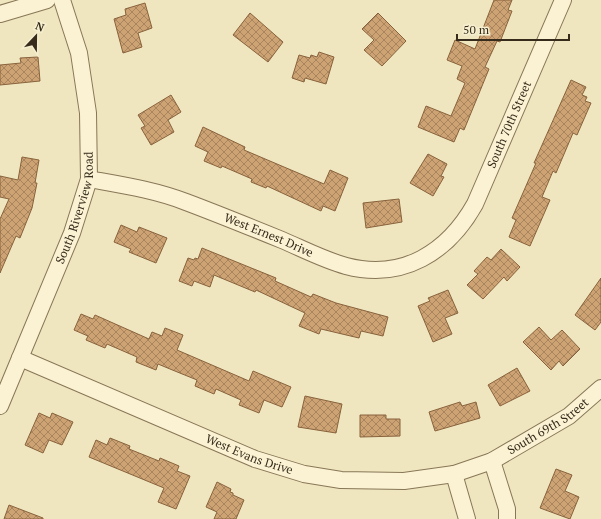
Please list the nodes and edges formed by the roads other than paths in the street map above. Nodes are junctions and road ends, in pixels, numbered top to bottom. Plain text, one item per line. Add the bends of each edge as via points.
1 (47, 0) edge
2 (62, 0) edge
3 (563, 0) edge
4 (0, 14) edge
5 (89, 179) junction
6 (446, 243) joint
7 (20, 358) junction
8 (601, 388) edge
9 (0, 406) edge
10 (492, 461) junction
11 (454, 474) junction
12 (467, 519) edge
13 (507, 519) edge

1 - 4 street
2 - 5 street, South Riverview Road via 79,53 87,106
3 - 6 street, South 70th Street via 475,204 466,220
5 - 6 street, West Ernest Drive via 149,190 184,201 348,266 373,269 404,265 431,254
5 - 7 street, South Riverview Road via 72,233
7 - 9 street, South Riverview Road
7 - 11 street, West Evans Drive via 255,459 304,474 341,480 382,481 404,481
8 - 10 street, South 69th Street via 569,416
10 - 11 street, West Evans Drive
10 - 13 street via 507,509
11 - 12 street

